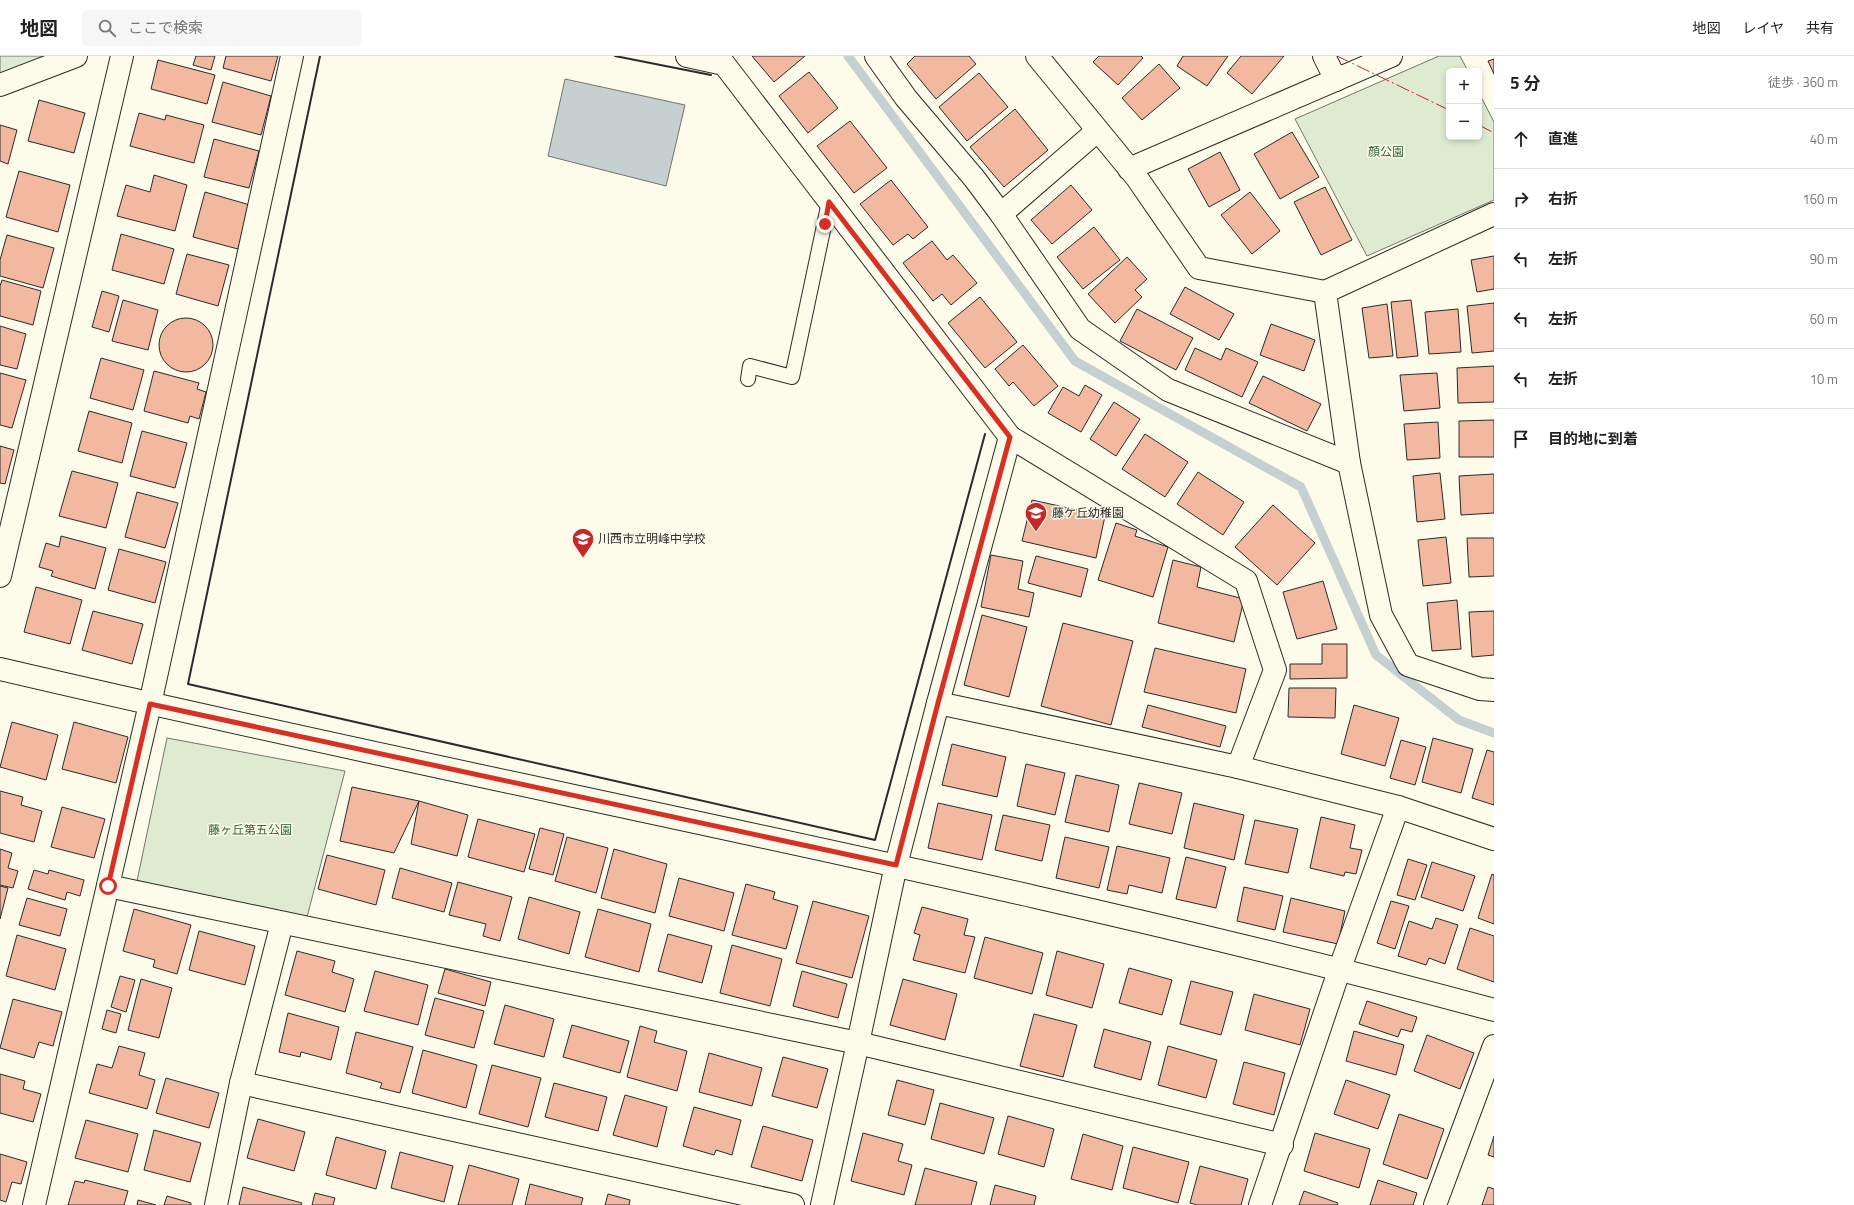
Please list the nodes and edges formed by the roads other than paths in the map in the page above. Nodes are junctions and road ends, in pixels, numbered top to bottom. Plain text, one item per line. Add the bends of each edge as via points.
1 (76, 56) edge
2 (122, 56) edge
3 (292, 56) edge
4 (687, 56) edge
5 (876, 56) edge
6 (1037, 56) edge
7 (1324, 56) edge
8 (1391, 56) edge
9 (1336, 80) junction
10 (0, 85) edge
11 (1097, 131) junction
12 (1129, 169) junction
13 (829, 202) junction
14 (1001, 214) junction
15 (1494, 214) edge
16 (1325, 292) junction
17 (748, 379) dead end
18 (1010, 437) junction
19 (1349, 463) junction
20 (0, 576) edge
21 (0, 669) edge
22 (1494, 690) edge
23 (938, 703) junction
24 (150, 704) junction
25 (1238, 767) junction
26 (1398, 807) junction
27 (1494, 839) edge
28 (896, 865) junction
29 (108, 886) junction
30 (282, 923) junction
31 (1340, 968) junction
32 (1494, 1010) edge
33 (858, 1043) junction
34 (1494, 1046) edge
35 (241, 1083) junction
36 (1282, 1145) junction
37 (34, 1205) edge
38 (216, 1205) edge
39 (793, 1205) edge
40 (822, 1205) edge
41 (1260, 1205) edge
42 (1435, 1205) edge

1 - 10 street
2 - 20 street
3 - 24 street
4 - 13 street via 724,64
5 - 14 street via 906,98
6 - 11 street
7 - 9 street
8 - 9 street
9 - 12 street
11 - 12 street
11 - 14 street
12 - 16 street via 1199,268
13 - 17 lane via 792,377 750,366
13 - 18 street
14 - 19 street via 1080,329 1168,390
15 - 16 street
16 - 19 street
18 - 23 street
18 - 25 street via 1246,581 1275,670
19 - 22 street via 1381,616 1408,665 1480,689
21 - 24 street
23 - 25 street
23 - 28 street
24 - 28 street
24 - 29 street
25 - 26 street
26 - 27 street
26 - 31 street
28 - 31 street
28 - 33 street
29 - 30 street
29 - 37 street
30 - 33 street
30 - 35 street
31 - 32 street
31 - 36 street
33 - 36 street
33 - 40 street
34 - 42 street
35 - 38 street
35 - 39 street
36 - 41 street

